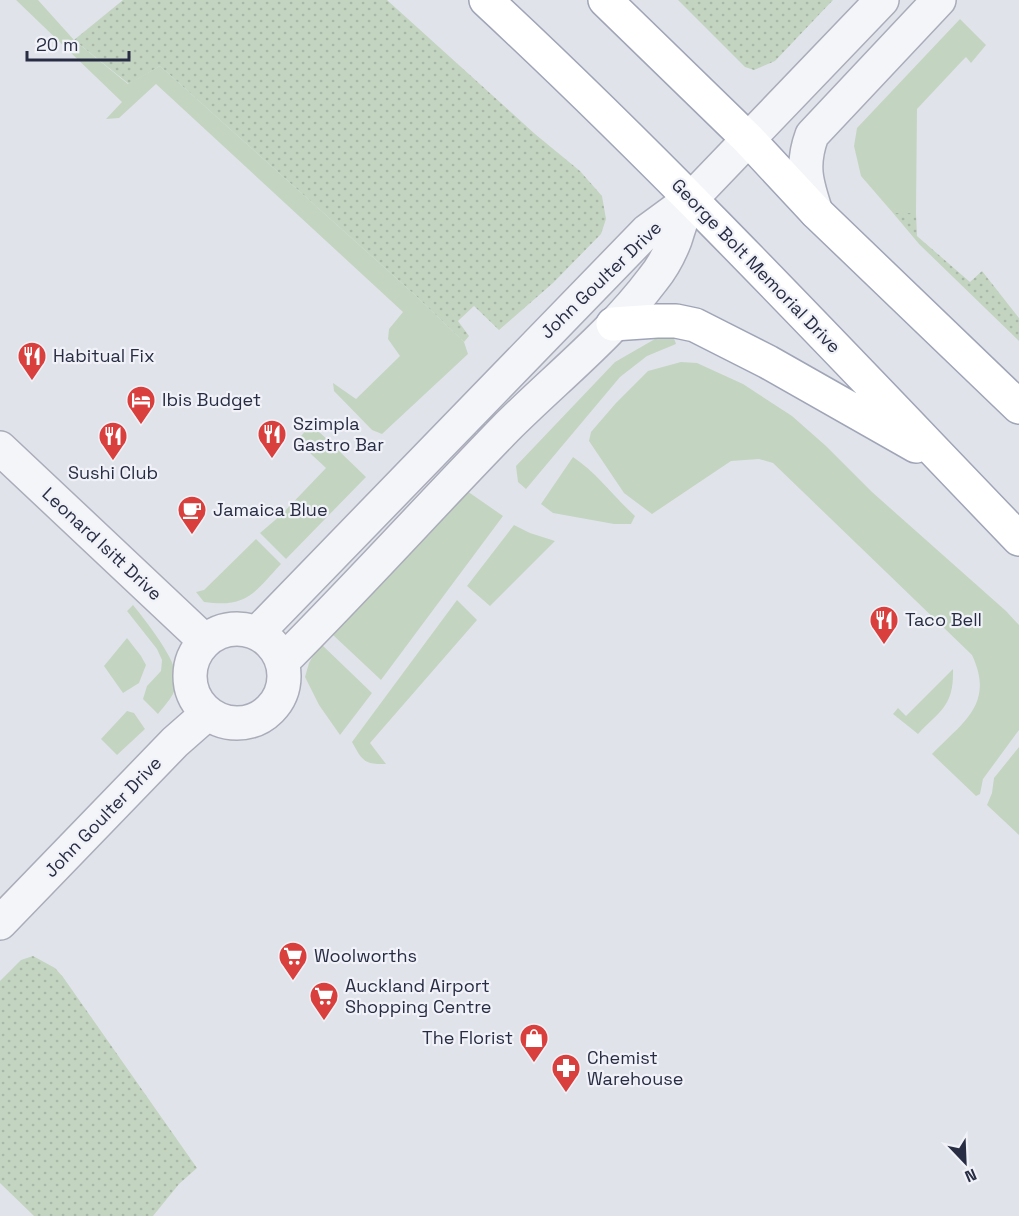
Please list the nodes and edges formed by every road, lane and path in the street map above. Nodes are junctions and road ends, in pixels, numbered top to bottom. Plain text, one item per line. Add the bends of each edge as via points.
1 (486, 0) edge
2 (604, 0) edge
3 (882, 0) edge
4 (939, 0) edge
5 (748, 139) junction
6 (692, 198) junction
7 (816, 212) junction
8 (613, 324) junction
9 (1019, 407) edge
10 (0, 448) edge
11 (946, 463) junction
12 (1019, 539) edge
13 (257, 633) junction
14 (204, 641) junction
15 (283, 661) junction
16 (208, 713) junction
17 (0, 923) edge

1 - 6 main road, George Bolt Memorial Drive
2 - 5 main road
3 - 5 street
4 - 7 street via 812,135 804,170
5 - 6 street
5 - 7 main road
6 - 8 street, John Goulter Drive via 675,241 654,278
6 - 11 main road, George Bolt Memorial Drive
6 - 13 street, John Goulter Drive via 647,231
7 - 9 main road
8 - 11 main road via 676,321 695,325
8 - 15 street, John Goulter Drive via 466,468
10 - 14 street, Leonard Isitt Drive
11 - 12 main road, George Bolt Memorial Drive
13 - 14 street via 232,628
13 - 15 street via 275,646
14 - 16 street via 191,665 190,678 192,692
15 - 16 street via 284,686 270,710 246,723 220,720
16 - 17 street, John Goulter Drive via 175,742

